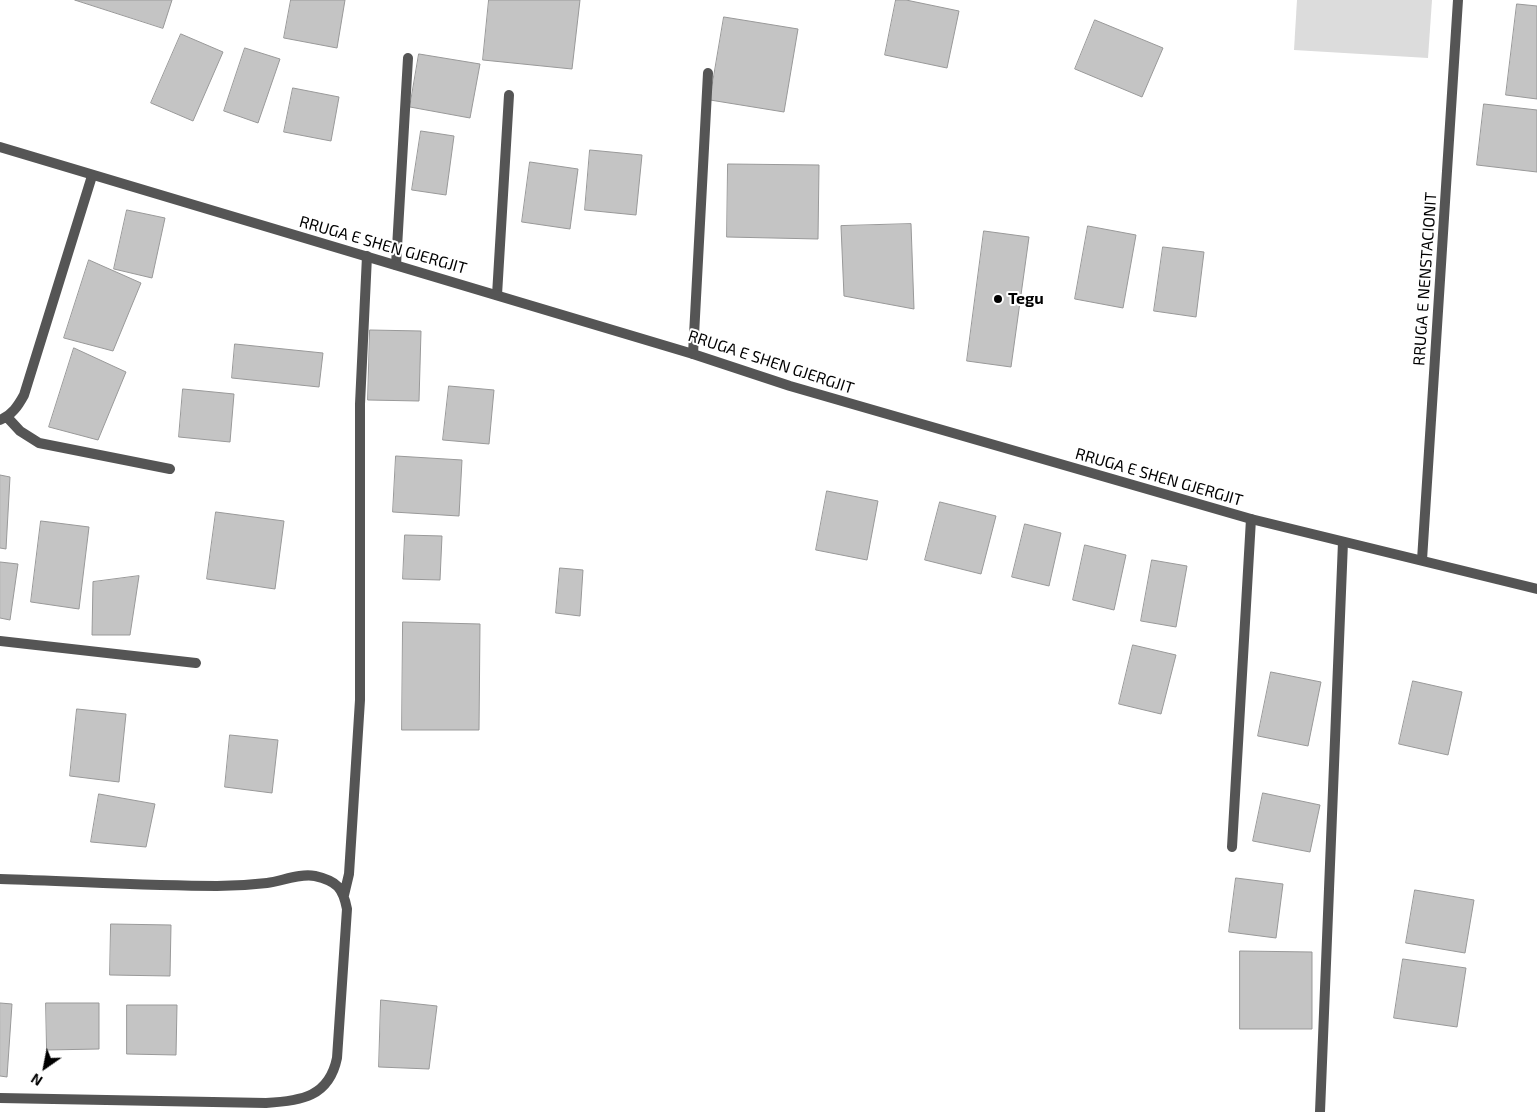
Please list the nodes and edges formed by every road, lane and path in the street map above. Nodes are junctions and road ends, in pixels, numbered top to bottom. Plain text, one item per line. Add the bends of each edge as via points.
1 (1458, 0) edge
2 (408, 58) dead end
3 (708, 74) dead end
4 (509, 95) dead end
5 (0, 147) edge
6 (92, 176) junction
7 (367, 256) junction
8 (396, 265) junction
9 (496, 294) junction
10 (694, 354) junction
11 (4, 419) edge
12 (170, 469) dead end
13 (1251, 519) junction
14 (1343, 542) junction
15 (1422, 560) junction
16 (1537, 589) edge
17 (0, 641) edge
18 (196, 663) dead end
19 (1232, 846) dead end
20 (0, 879) edge
21 (344, 894) junction
22 (0, 1098) edge
23 (1320, 1112) edge

1 - 15 street, RRUGA E NENSTACIONIT
2 - 8 street
3 - 10 street
4 - 9 street
5 - 6 street, RRUGA E SHEN GJERGJIT
6 - 7 street, RRUGA E SHEN GJERGJIT
6 - 11 street via 24,395 17,408
7 - 8 street, RRUGA E SHEN GJERGJIT
7 - 21 street via 360,404 360,700 349,874
8 - 9 street, RRUGA E SHEN GJERGJIT
9 - 10 street, RRUGA E SHEN GJERGJIT
10 - 13 street, RRUGA E SHEN GJERGJIT via 790,386
11 - 12 street via 39,443
13 - 14 street, RRUGA E SHEN GJERGJIT
13 - 19 street
14 - 15 street, RRUGA E SHEN GJERGJIT
14 - 23 street
15 - 16 street, RRUGA E SHEN GJERGJIT
17 - 18 street
20 - 21 street via 218,886 312,876 336,885
21 - 22 street via 347,909 337,1058 334,1071 320,1090 291,1101 266,1103

